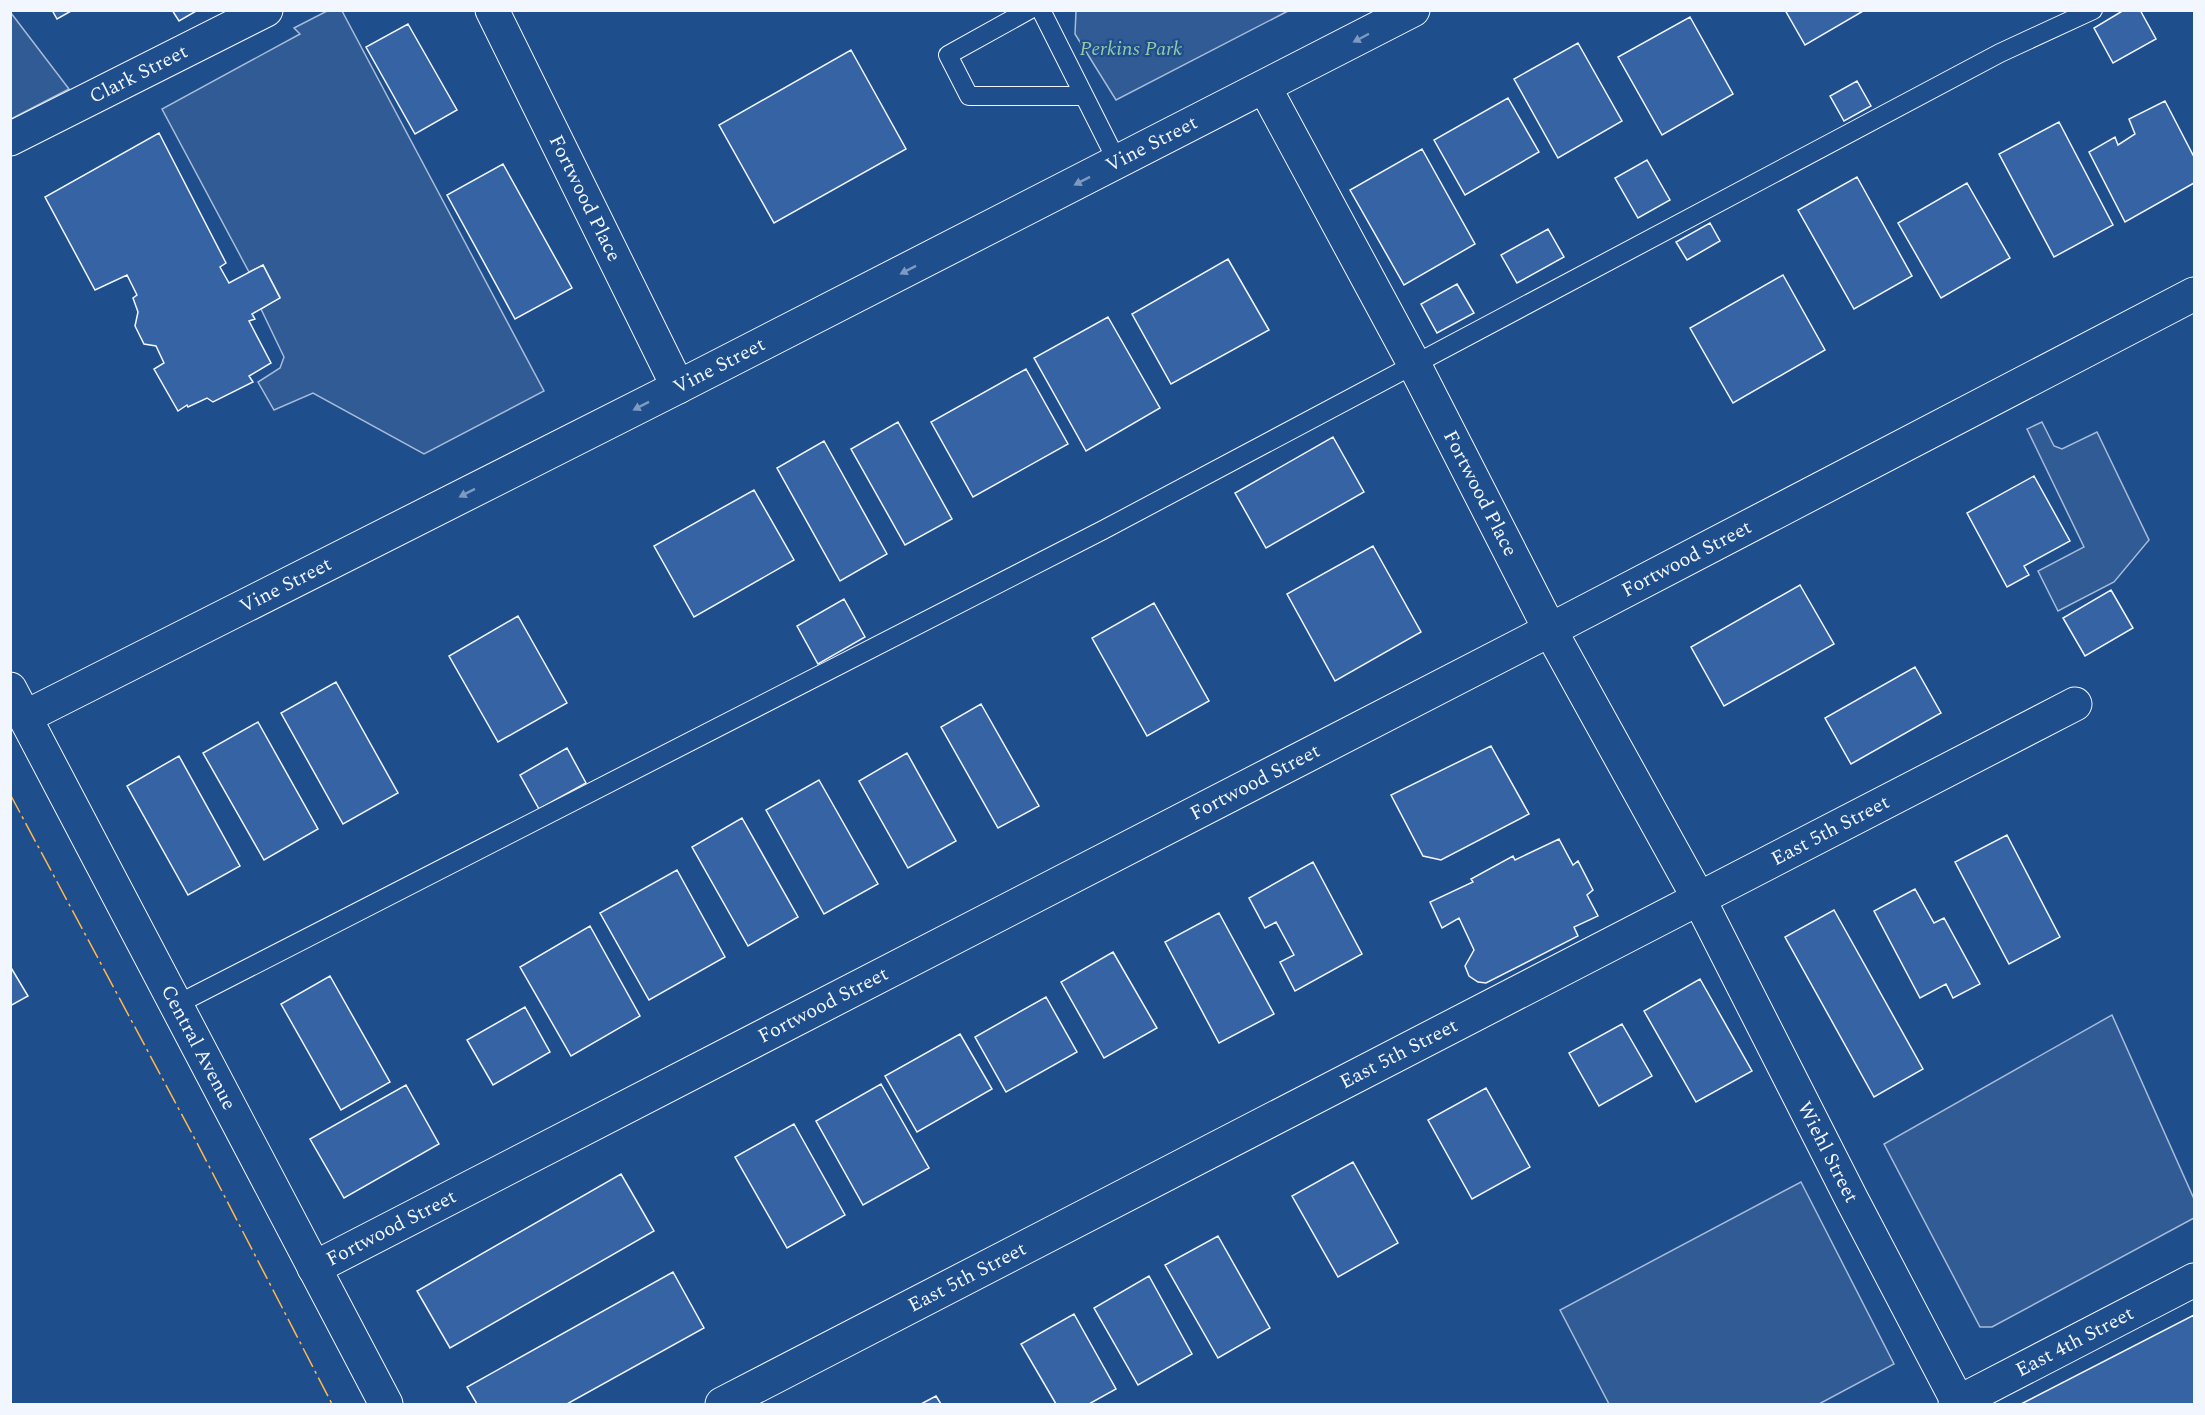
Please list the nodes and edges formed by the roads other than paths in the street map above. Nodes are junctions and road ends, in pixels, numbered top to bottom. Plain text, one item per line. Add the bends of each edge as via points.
1 (266, 10) edge
2 (492, 10) edge
3 (1029, 10) edge
4 (1041, 10) edge
5 (1413, 10) edge
6 (2093, 10) edge
7 (1265, 88) junction
8 (1083, 96) junction
9 (10, 139) edge
10 (1118, 163) junction
11 (2194, 294) edge
12 (1414, 364) junction
13 (678, 387) junction
14 (1550, 630) junction
15 (18, 703) edge
16 (2075, 704) dead end
17 (1699, 899) junction
18 (176, 1005) junction
19 (314, 1268) junction
20 (2194, 1280) edge
21 (386, 1404) edge
22 (723, 1404) edge
23 (1958, 1404) edge

1 - 9 street, Clark Street
2 - 13 street, Fortwood Place
3 - 8 lane via 948,55 969,96
4 - 8 lane
5 -> 7 street, Vine Street
6 - 12 lane via 2000,53
7 - 10 street, Vine Street
7 - 12 street, Fortwood Place
8 - 10 lane
10 -> 13 street, Vine Street
11 - 14 street, Fortwood Street
12 - 14 street, Fortwood Place
12 - 18 lane via 1093,535
13 -> 15 street, Vine Street
14 - 17 street, Fortwood Place
14 - 19 street, Fortwood Street
15 - 18 street, Central Avenue
16 - 17 street, East 5th Street
17 - 22 street, East 5th Street
17 - 23 street, Wiehl Street
18 - 19 street, Central Avenue
19 - 21 street, Central Avenue
20 - 23 street, East 4th Street

